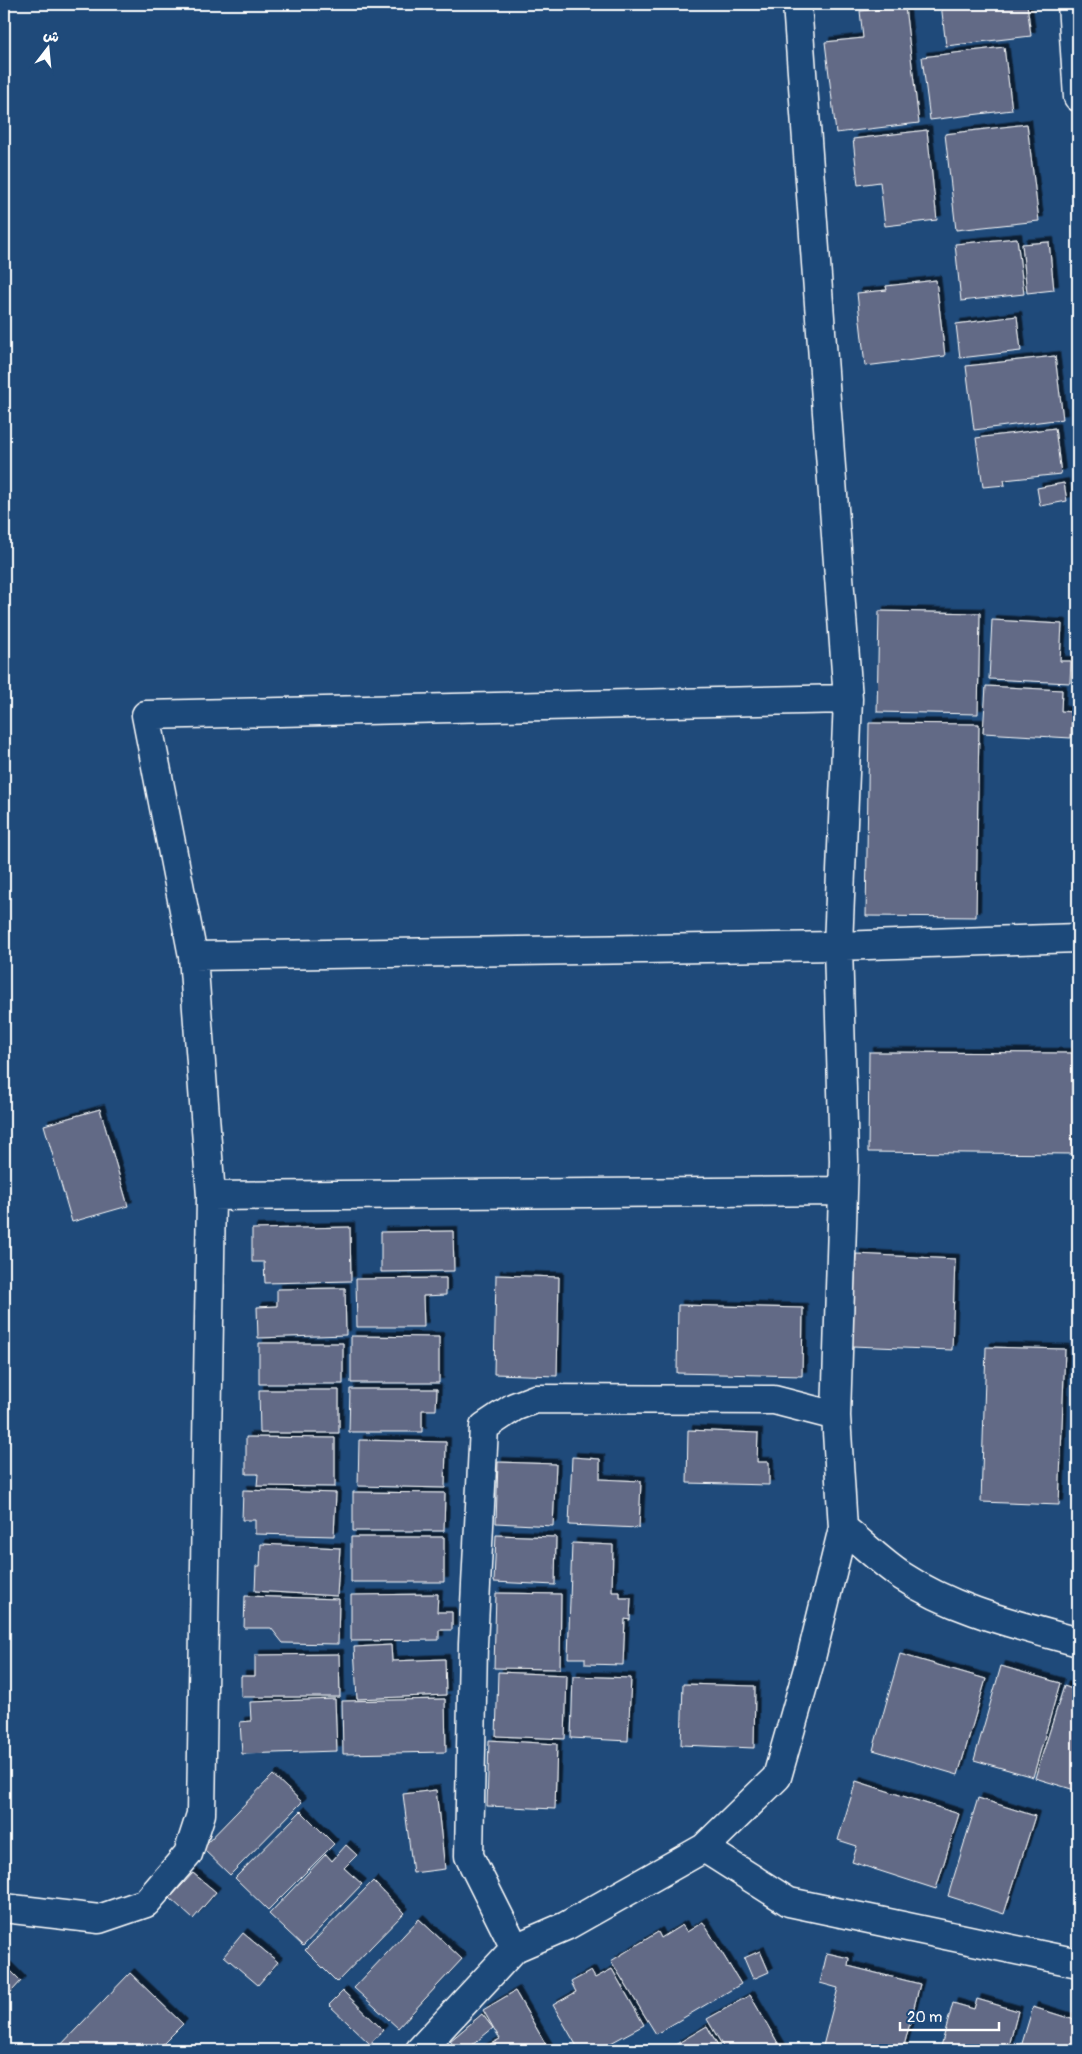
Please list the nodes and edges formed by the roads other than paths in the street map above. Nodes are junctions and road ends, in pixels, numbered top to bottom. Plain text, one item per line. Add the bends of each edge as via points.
1 (797, 4) edge
2 (1072, 4) edge
3 (1078, 97) edge
4 (848, 699) junction
5 (1078, 938) edge
6 (838, 946) junction
7 (193, 956) junction
8 (843, 1191) junction
9 (211, 1196) junction
10 (836, 1416) junction
11 (843, 1528) junction
12 (1078, 1642) edge
13 (704, 1848) junction
14 (4, 1908) edge
15 (515, 1948) junction
16 (1078, 1963) edge
17 (420, 2050) edge

1 - 4 street
2 - 3 street
4 - 6 street
4 - 7 street via 146,714
5 - 6 street
6 - 7 street
6 - 8 street
7 - 9 street
8 - 9 street
8 - 10 street
9 - 14 street via 201,1814 188,1854 146,1903 99,1919
10 - 11 street
10 - 15 street via 774,1400 535,1399 514,1407 484,1427 473,1644 469,1856
11 - 12 street via 902,1576 952,1602 997,1620
11 - 13 street via 777,1777
13 - 15 street via 566,1926
13 - 16 street via 789,1902
15 - 17 street

